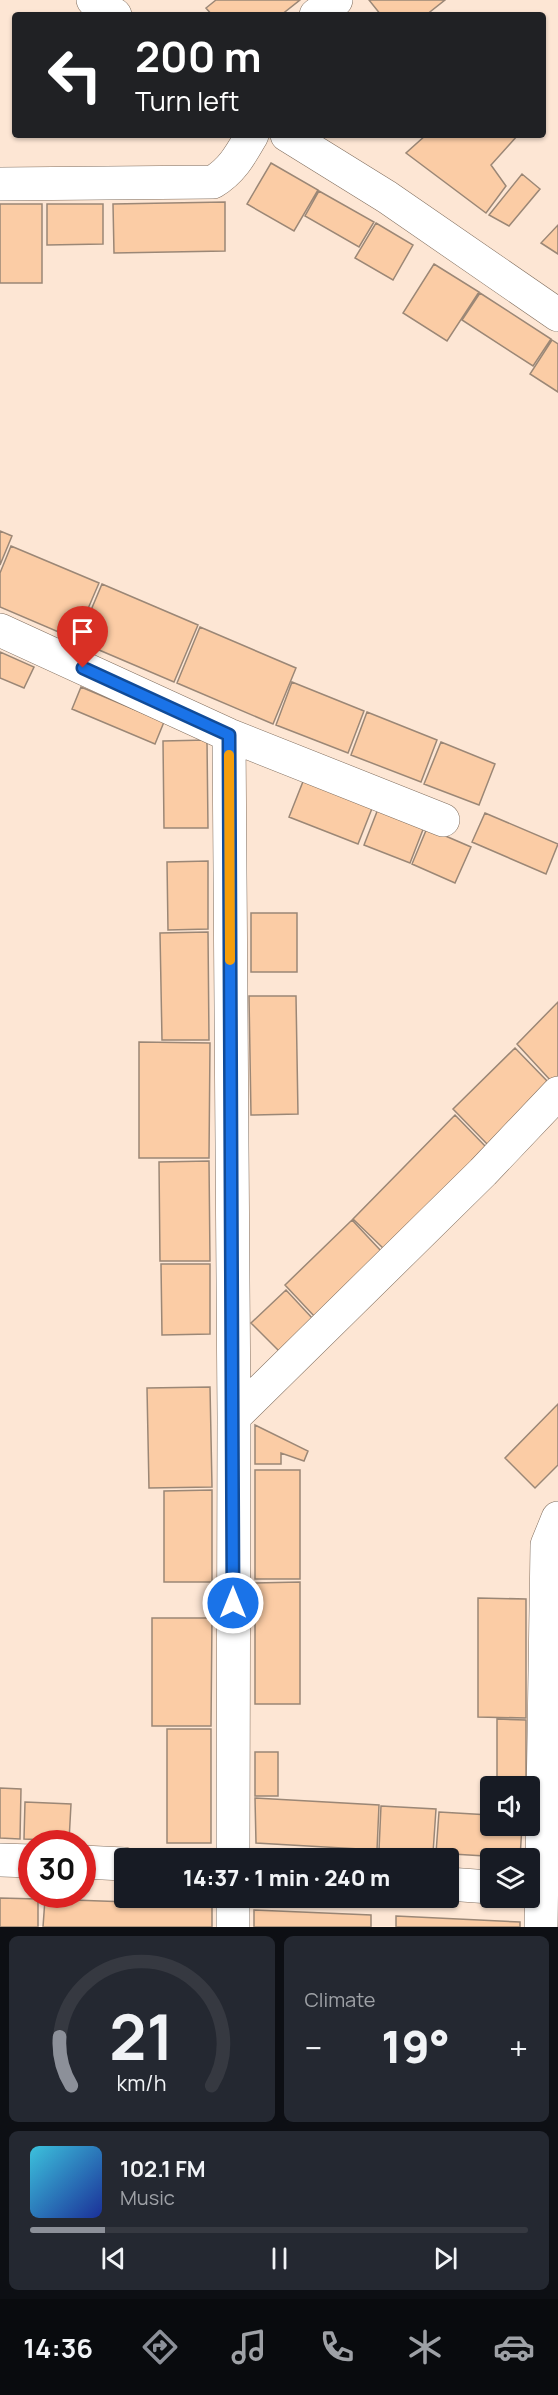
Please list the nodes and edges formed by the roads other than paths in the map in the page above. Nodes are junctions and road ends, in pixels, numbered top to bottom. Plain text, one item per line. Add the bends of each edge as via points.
1 (93, 0) edge
2 (336, 0) edge
3 (111, 12) edge
4 (320, 12) edge
5 (250, 138) edge
6 (291, 138) edge
7 (0, 184) edge
8 (558, 315) edge
9 (0, 630) edge
10 (229, 735) junction
11 (443, 820) dead end
12 (558, 1093) edge
13 (234, 1417) junction
14 (558, 1518) edge
15 (232, 1848) edge
16 (0, 1860) edge
17 (18, 1861) edge
18 (96, 1863) edge
19 (114, 1864) edge
20 (459, 1885) edge
21 (480, 1886) edge
22 (543, 1890) edge
23 (233, 1908) edge
24 (233, 1927) edge
25 (541, 1927) edge

1 - 3 street
2 - 4 street
5 - 7 street via 226,174 213,182
6 - 8 street via 387,197
9 - 10 street
10 - 11 street
10 - 13 street
12 - 13 street
13 - 15 street
14 - 22 street via 547,1545
16 - 17 street
18 - 19 street
20 - 21 street
22 - 25 street
23 - 24 street

